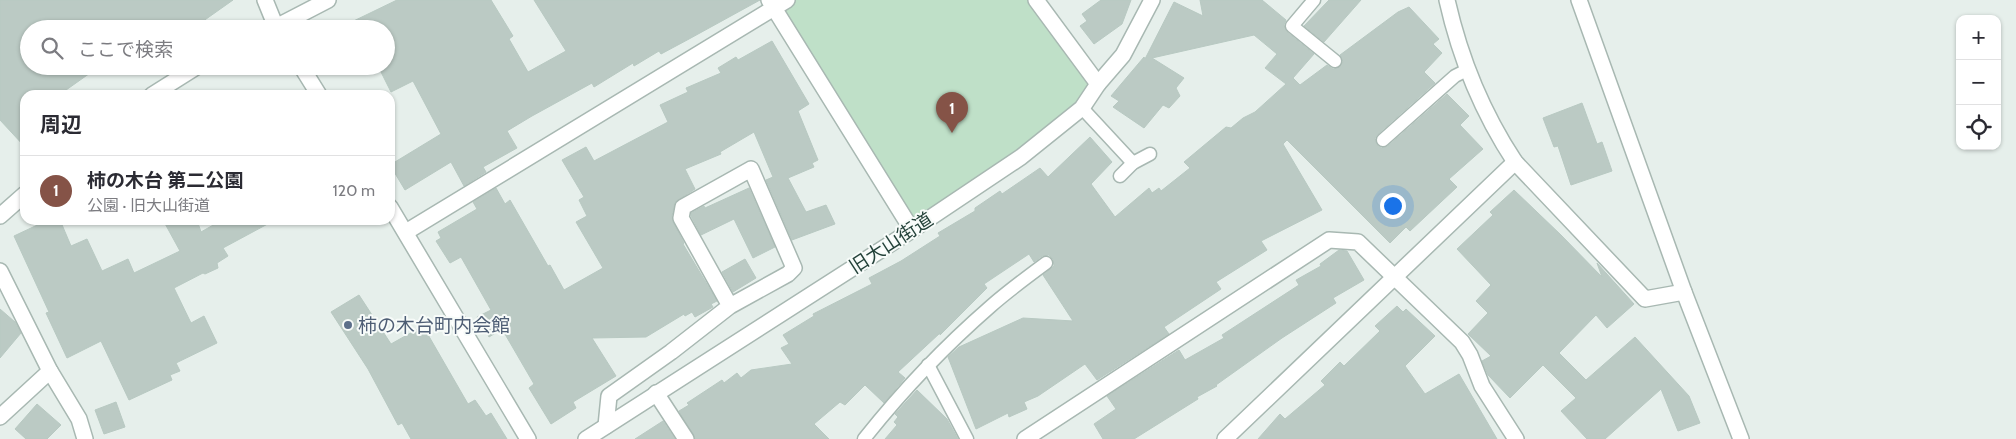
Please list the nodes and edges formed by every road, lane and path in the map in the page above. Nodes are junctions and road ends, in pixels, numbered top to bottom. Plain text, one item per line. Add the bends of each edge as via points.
1 (265, 0) edge
2 (328, 0) edge
3 (1036, 0) edge
4 (1152, 0) edge
5 (1314, 0) edge
6 (1447, 0) edge
7 (1578, 0) edge
8 (777, 3) edge
9 (271, 20) edge
10 (289, 20) edge
11 (1335, 61) dead end
12 (1467, 70) junction
13 (184, 75) edge
14 (307, 75) edge
15 (1098, 84) junction
16 (160, 90) edge
17 (316, 90) edge
18 (1082, 108) junction
19 (1383, 140) dead end
20 (1150, 154) dead end
21 (1515, 162) junction
22 (1133, 163) junction
23 (1120, 176) dead end
24 (20, 198) edge
25 (395, 215) edge
26 (0, 216) edge
27 (912, 230) junction
28 (406, 232) junction
29 (1046, 263) dead end
30 (0, 271) edge
31 (1394, 276) junction
32 (1684, 292) junction
33 (730, 306) junction
34 (928, 365) junction
35 (50, 371) junction
36 (656, 393) junction
37 (0, 418) edge
38 (606, 426) junction
39 (85, 439) edge
40 (528, 439) edge
41 (586, 439) edge
42 (686, 439) edge
43 (864, 439) edge
44 (967, 439) edge
45 (1025, 439) edge
46 (1225, 439) edge
47 (1516, 439) edge
48 (1741, 439) edge

1 - 9 street
2 - 10 street
3 - 15 street
4 - 15 street, 旧大山街道 via 1123,55
5 - 11 lane via 1292,26
6 - 12 street
7 - 32 street
8 - 27 street
8 - 28 street
12 - 19 lane via 1455,76
12 - 21 street
13 - 16 street
14 - 17 street
15 - 18 street, 旧大山街道
18 - 22 lane
18 - 27 street, 旧大山街道 via 1021,157
20 - 22 lane
21 - 31 street
21 - 32 street via 1646,298
22 - 23 lane
24 - 26 street
25 - 28 street
27 - 36 street, 旧大山街道
28 - 40 street
29 - 34 lane via 991,306
30 - 35 street
31 - 45 street via 1358,242 1329,240
31 - 46 street
31 - 47 street via 1462,342 1482,386
32 - 48 street
33 - 33 street via 794,268 751,168 683,207 682,218
33 - 38 street via 609,396
34 - 43 lane via 894,400
34 - 44 lane
35 - 37 street
35 - 39 street
36 - 38 street, 旧大山街道
36 - 42 street
38 - 41 street, 旧大山街道

